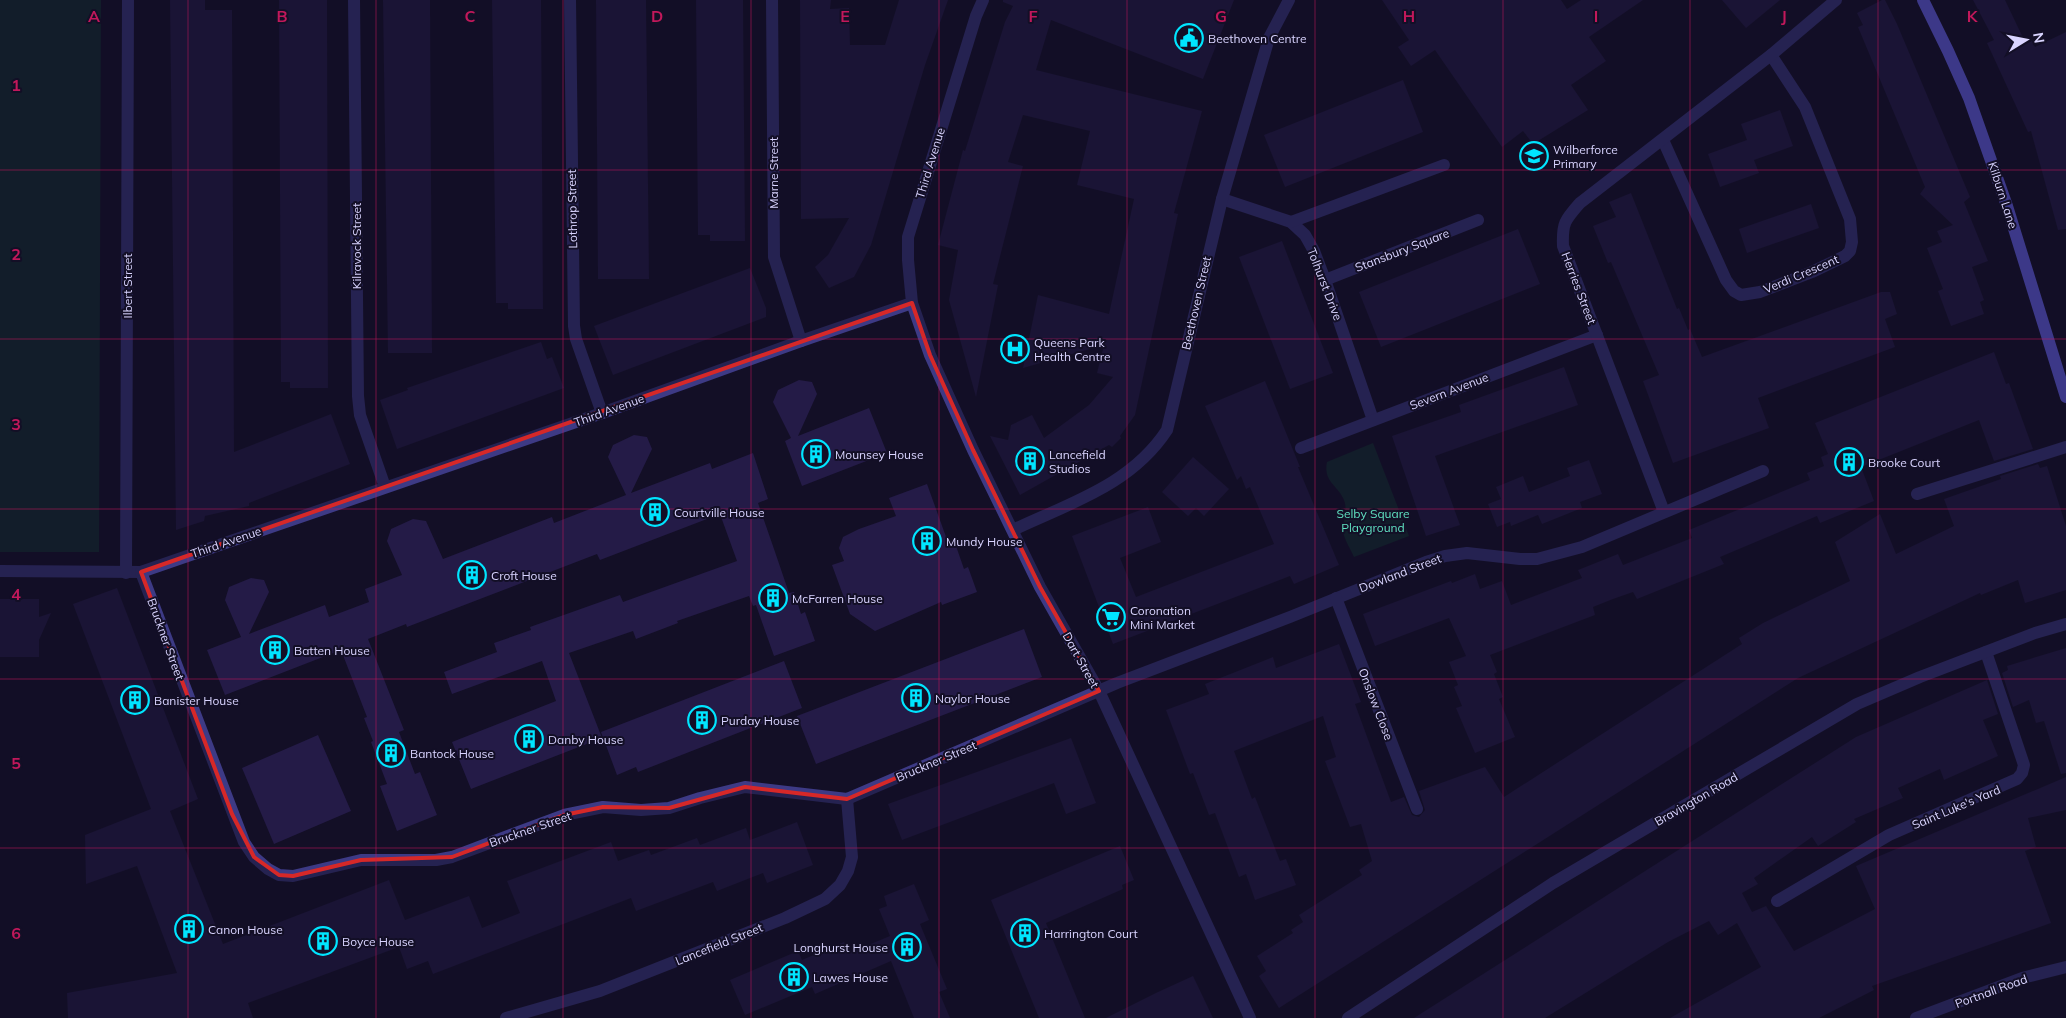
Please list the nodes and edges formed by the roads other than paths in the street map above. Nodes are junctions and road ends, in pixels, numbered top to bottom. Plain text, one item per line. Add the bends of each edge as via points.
1 (128, 0) edge
2 (354, 0) edge
3 (570, 0) edge
4 (772, 0) edge
5 (983, 0) edge
6 (1289, 0) edge
7 (1836, 0) edge
8 (1923, 0) edge
9 (1771, 55) junction
10 (1663, 140) junction
11 (1444, 165) dead end
12 (1222, 200) junction
13 (1478, 220) dead end
14 (1291, 222) junction
15 (1325, 280) junction
16 (912, 303) junction
17 (1597, 335) junction
18 (801, 341) junction
19 (2066, 397) edge
20 (602, 413) junction
21 (1373, 420) junction
22 (2066, 447) edge
23 (1301, 448) dead end
24 (1764, 471) dead end
25 (385, 487) junction
26 (1917, 494) dead end
27 (1664, 512) junction
28 (1013, 530) junction
29 (0, 571) edge
30 (126, 572) junction
31 (141, 572) junction
32 (1336, 598) junction
33 (2066, 624) edge
34 (1986, 652) junction
35 (1099, 691) junction
36 (847, 799) junction
37 (1417, 809) dead end
38 (1777, 900) dead end
39 (2066, 967) edge
40 (506, 1018) edge
41 (1250, 1018) edge
42 (1348, 1018) edge
43 (1916, 1018) edge

1 - 30 street, Ilbert Street
2 - 25 street, Kilravock Street via 358,396 360,415
3 - 20 street, Lothrop Street via 574,326
4 - 18 street, Marne Street via 774,257
5 - 16 street, Third Avenue via 908,236
6 - 12 street, Beethoven Street via 1269,38
7 - 9 street, Herries Street
8 - 19 main road, Kilburn Lane via 1969,98 2007,206
9 - 10 street, Herries Street
9 - 10 street, Verdi Crescent via 1805,107 1850,219 1852,242 1845,256 1760,292 1741,295 1734,291 1726,280
10 - 17 street, Herries Street via 1580,203 1562,230 1563,246
11 - 14 street
12 - 14 street
12 - 28 street, Beethoven Street via 1167,430 1156,447 1112,484
13 - 15 street, Stansbury Square
14 - 15 street, Tolhurst Drive via 1305,235
15 - 21 street, Tolhurst Drive
16 - 18 street, Third Avenue
16 - 28 street, Dart Street via 930,355
17 - 21 street, Severn Avenue
17 - 27 street, Herries Street
18 - 20 street, Third Avenue
20 - 25 street, Third Avenue
21 - 23 street, Severn Avenue
22 - 26 street
24 - 27 street, Dowland Street
25 - 31 street, Third Avenue
27 - 32 street, Dowland Street via 1582,547 1554,555 1520,559 1467,553 1445,556
28 - 35 street, Dart Street via 1040,587
29 - 30 street, Third Avenue
30 - 31 street, Third Avenue
31 - 36 street, Bruckner Street via 244,842 254,857 279,876 294,876 361,860 452,857 564,815 603,807 669,808 745,788
32 - 35 street, Dowland Street
32 - 37 street, Onslow Close
33 - 34 street, Bravington Road
34 - 38 street, Saint Luke's Yard via 2024,765 2017,779 1889,835
34 - 42 street, Bravington Road via 1857,704 1553,883
35 - 36 street, Bruckner Street
35 - 41 street, Dart Street
36 - 40 street, Lancefield Street via 852,857 840,885 825,899 600,991
39 - 43 street, Portnall Road via 2022,978

